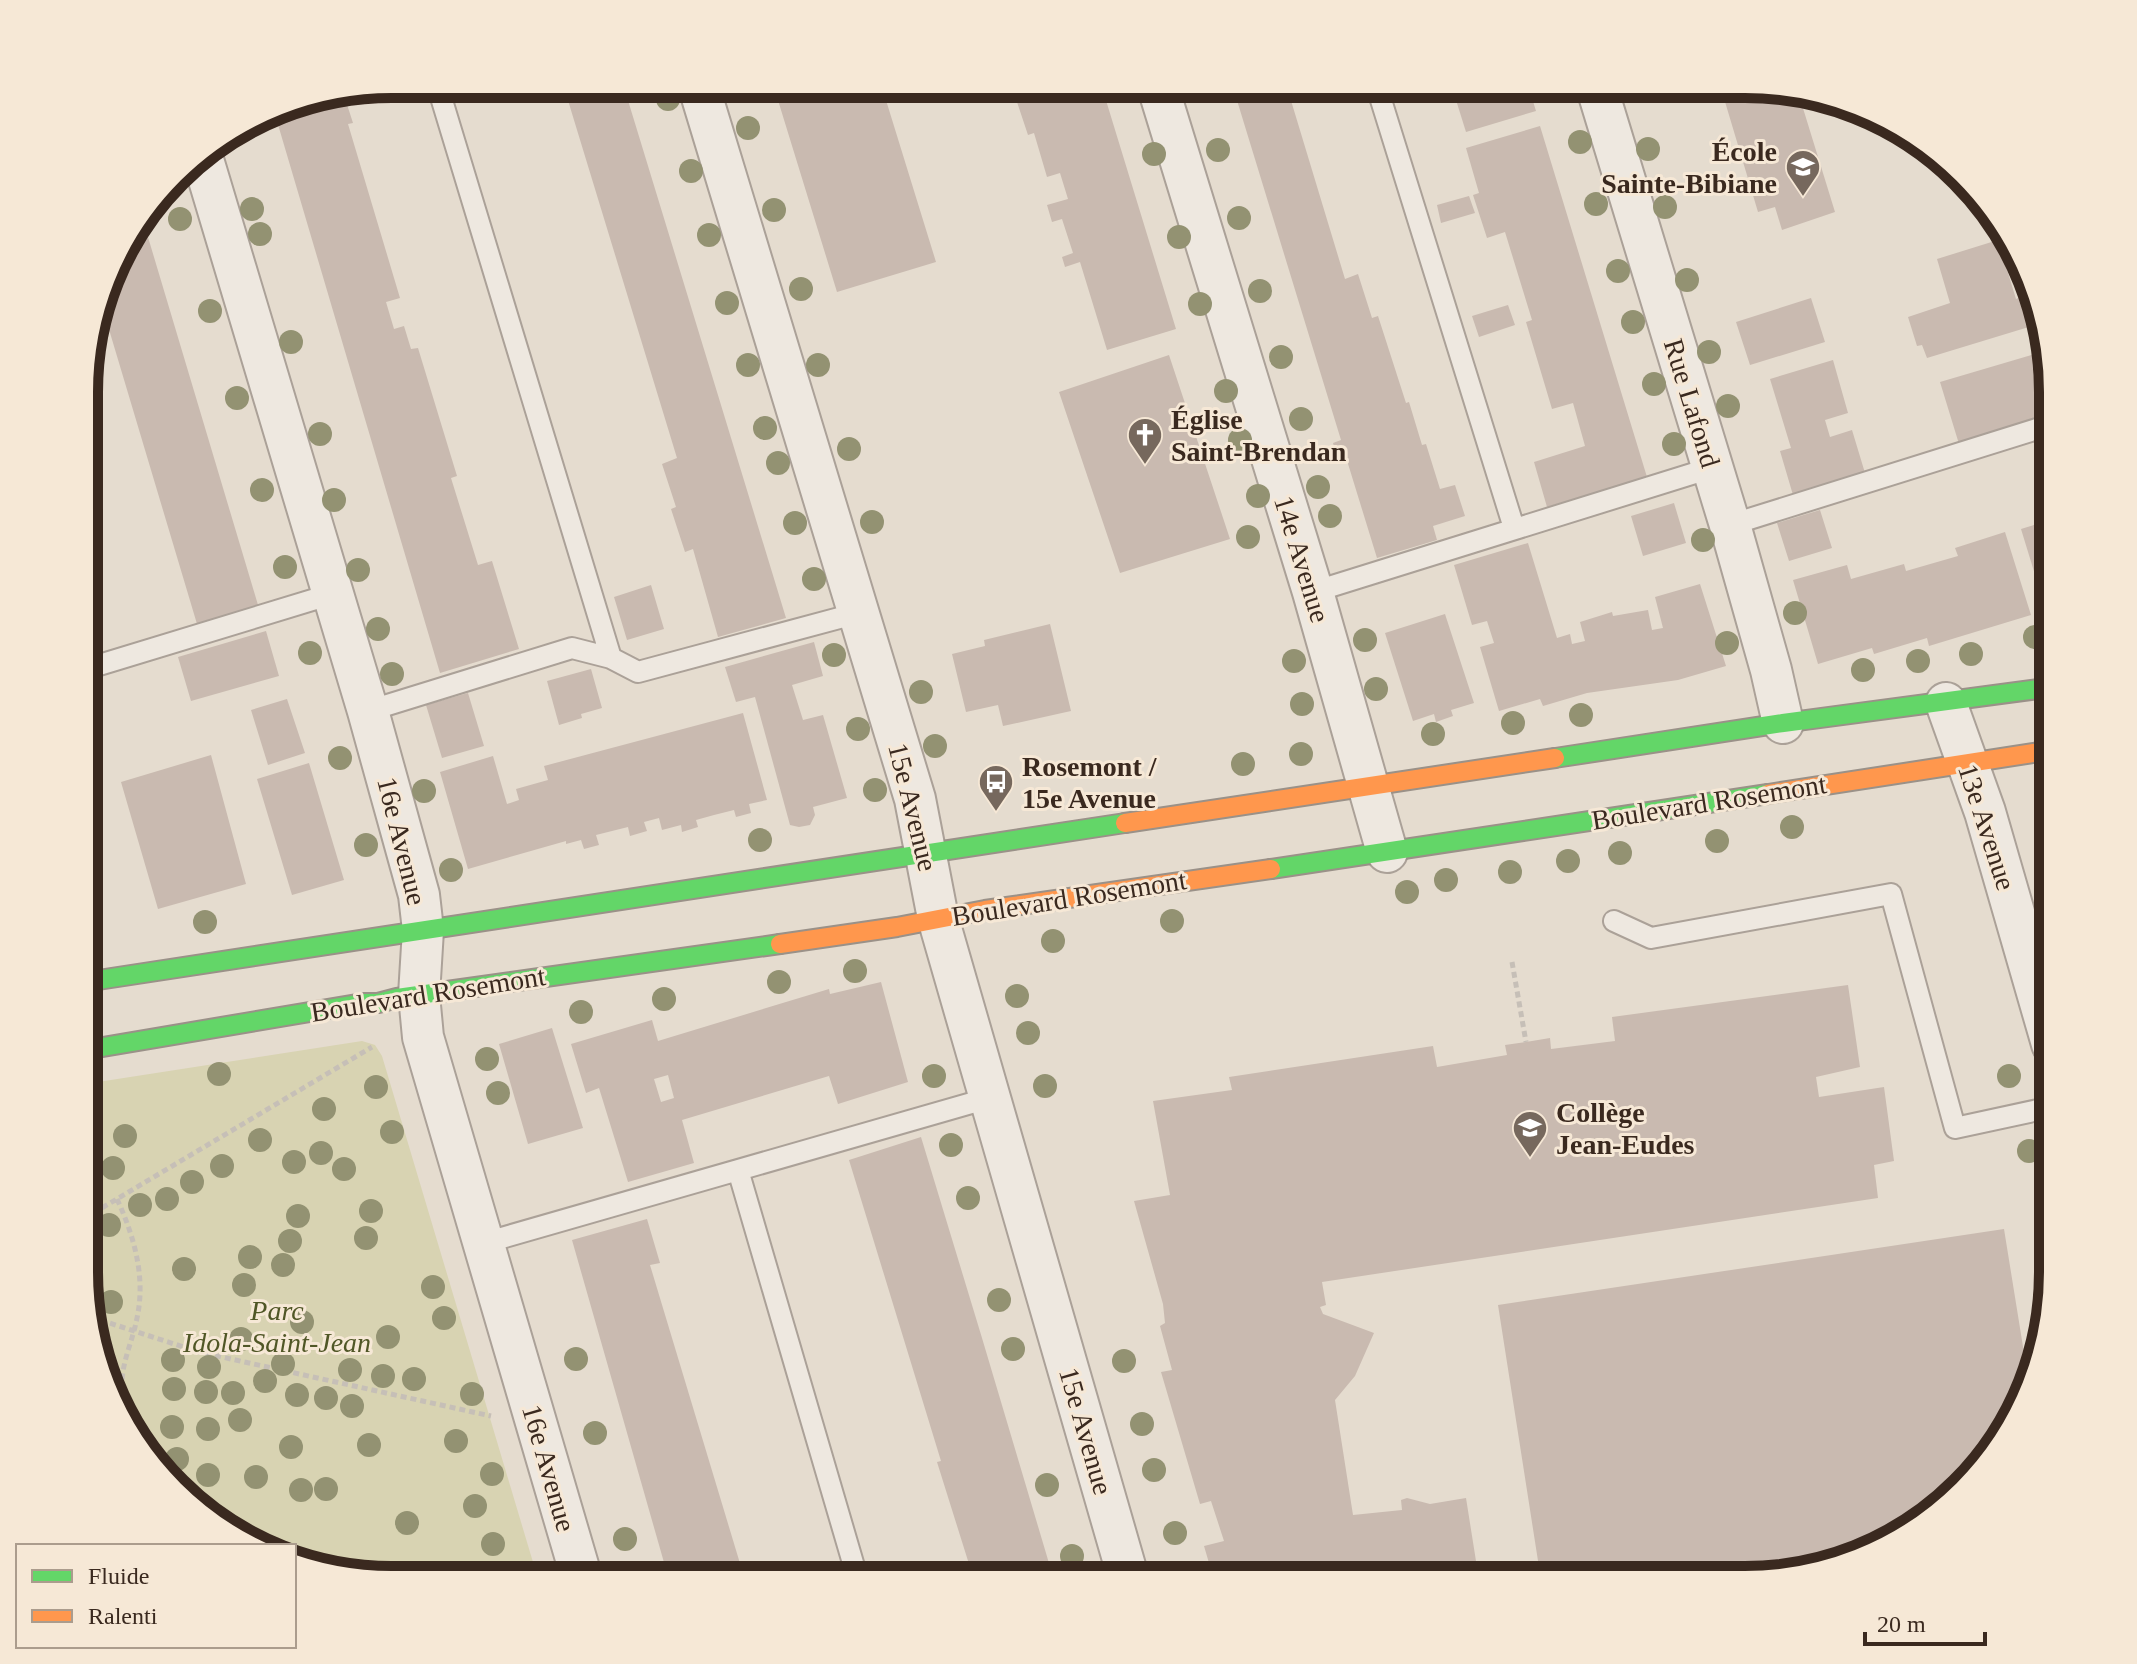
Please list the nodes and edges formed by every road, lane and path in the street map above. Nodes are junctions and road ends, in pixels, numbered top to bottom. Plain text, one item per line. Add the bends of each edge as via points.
1 (441, 98) edge
2 (702, 98) edge
3 (1161, 98) edge
4 (1380, 98) edge
5 (1600, 98) edge
6 (205, 166) edge
7 (2039, 428) edge
8 (1711, 468) junction
9 (1730, 525) junction
10 (1514, 528) junction
11 (1313, 592) junction
12 (332, 594) junction
13 (858, 613) junction
14 (611, 658) junction
15 (98, 663) edge
16 (2039, 689) edge
17 (1946, 703) junction
18 (368, 711) junction
19 (1783, 723) junction
20 (2039, 752) edge
21 (1967, 763) junction
22 (1369, 787) junction
23 (1387, 852) junction
24 (926, 855) junction
25 (938, 918) junction
26 (1614, 921) dead end
27 (423, 930) junction
28 (1512, 962) dead end
29 (2039, 978) edge
30 (98, 980) edge
31 (419, 995) junction
32 (1526, 1042) dead end
33 (376, 1045) dead end
34 (98, 1048) edge
35 (989, 1098) junction
36 (2039, 1110) edge
37 (738, 1170) junction
38 (117, 1199) junction
39 (98, 1210) edge
40 (484, 1243) junction
41 (103, 1321) edge
42 (134, 1331) junction
43 (121, 1388) edge
44 (492, 1416) dead end
45 (578, 1566) edge
46 (854, 1566) edge
47 (1125, 1566) edge

1 - 14 lane
2 - 13 street, 15e Avenue
3 - 11 street, 14e Avenue
4 - 10 lane
5 - 8 street, Rue Lafond
6 - 12 street, 16e Avenue
7 - 9 lane
8 - 9 street, Rue Lafond
8 - 10 lane
9 - 19 street, Rue Lafond
10 - 11 lane
11 - 22 street, 14e Avenue
12 - 15 lane
12 - 18 street, 16e Avenue
13 - 14 lane via 638,672
13 - 24 street, 15e Avenue via 915,799
14 - 18 lane via 572,648
16 - 17 main road
17 - 19 main road
17 - 21 street, 13e Avenue
18 - 27 street, 16e Avenue via 419,895
19 - 22 main road
20 - 21 main road, Boulevard Rosemont
21 - 23 main road, Boulevard Rosemont
21 - 29 street, 13e Avenue
22 - 23 street, 14e Avenue
22 - 24 main road
23 - 25 main road, Boulevard Rosemont
24 - 25 street, 15e Avenue
24 - 27 main road
25 - 31 main road, Boulevard Rosemont
25 - 35 street, 15e Avenue
26 - 36 lane via 1651,938 1891,894 1955,1128
27 - 30 main road
27 - 31 street, 16e Avenue
28 - 32 path
31 - 34 main road, Boulevard Rosemont
31 - 40 street, 16e Avenue via 423,1037
33 - 38 path
35 - 37 lane
35 - 47 street, 15e Avenue
37 - 40 lane
37 - 46 lane
38 - 39 path
38 - 42 path via 137,1259 141,1291
40 - 45 street, 16e Avenue
41 - 42 path
42 - 43 path
42 - 44 path via 199,1352

